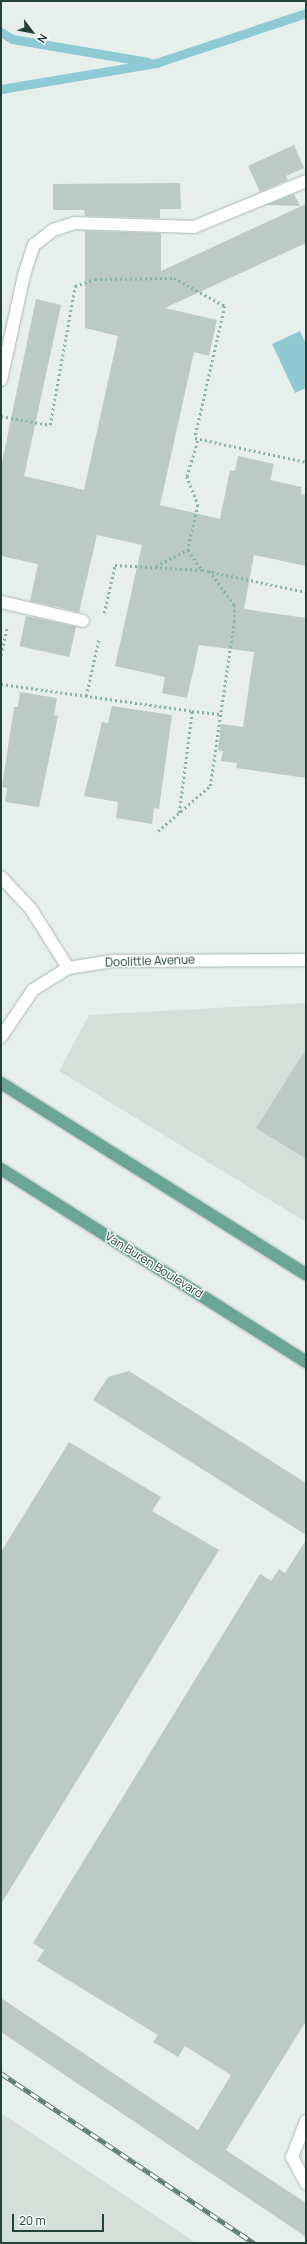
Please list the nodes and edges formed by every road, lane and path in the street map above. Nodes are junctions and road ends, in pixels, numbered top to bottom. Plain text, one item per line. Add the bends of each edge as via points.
1 (306, 181) edge
2 (1, 380) edge
3 (1, 416) edge
4 (198, 441) junction
5 (306, 462) edge
6 (188, 550) junction
7 (156, 566) junction
8 (202, 570) junction
9 (209, 571) junction
10 (306, 592) edge
11 (6, 603) edge
12 (103, 619) dead end
13 (84, 621) dead end
14 (100, 634) dead end
15 (1, 655) edge
16 (1, 684) edge
17 (86, 696) junction
18 (192, 711) junction
19 (220, 714) junction
20 (179, 813) junction
21 (158, 831) dead end
22 (1, 877) edge
23 (306, 960) edge
24 (68, 968) junction
25 (1, 1037) edge
26 (1, 1082) edge
27 (1, 1169) edge
28 (306, 1274) edge
29 (306, 1362) edge
30 (306, 2122) edge
31 (306, 2184) edge

1 - 2 street via 194,227 74,223 53,230 34,245 24,275
3 - 4 path via 50,425 75,286 95,279 174,278 225,306 195,438
4 - 5 path
4 - 6 path via 187,476 198,504
6 - 7 path
6 - 8 path
7 - 8 path via 182,572
7 - 12 path via 115,565
8 - 9 path
9 - 10 path
9 - 19 path via 234,605
11 - 13 street
11 - 15 path
14 - 17 path
16 - 17 path
17 - 18 path
18 - 19 path
18 - 20 path
19 - 20 path via 210,786
20 - 21 path
22 - 24 street via 31,909
23 - 24 street, Doolittle Avenue via 112,960
24 - 25 street, Doolittle Avenue via 33,990
26 - 28 main road
27 - 29 main road, Van Buren Boulevard
30 - 31 street via 292,2157

